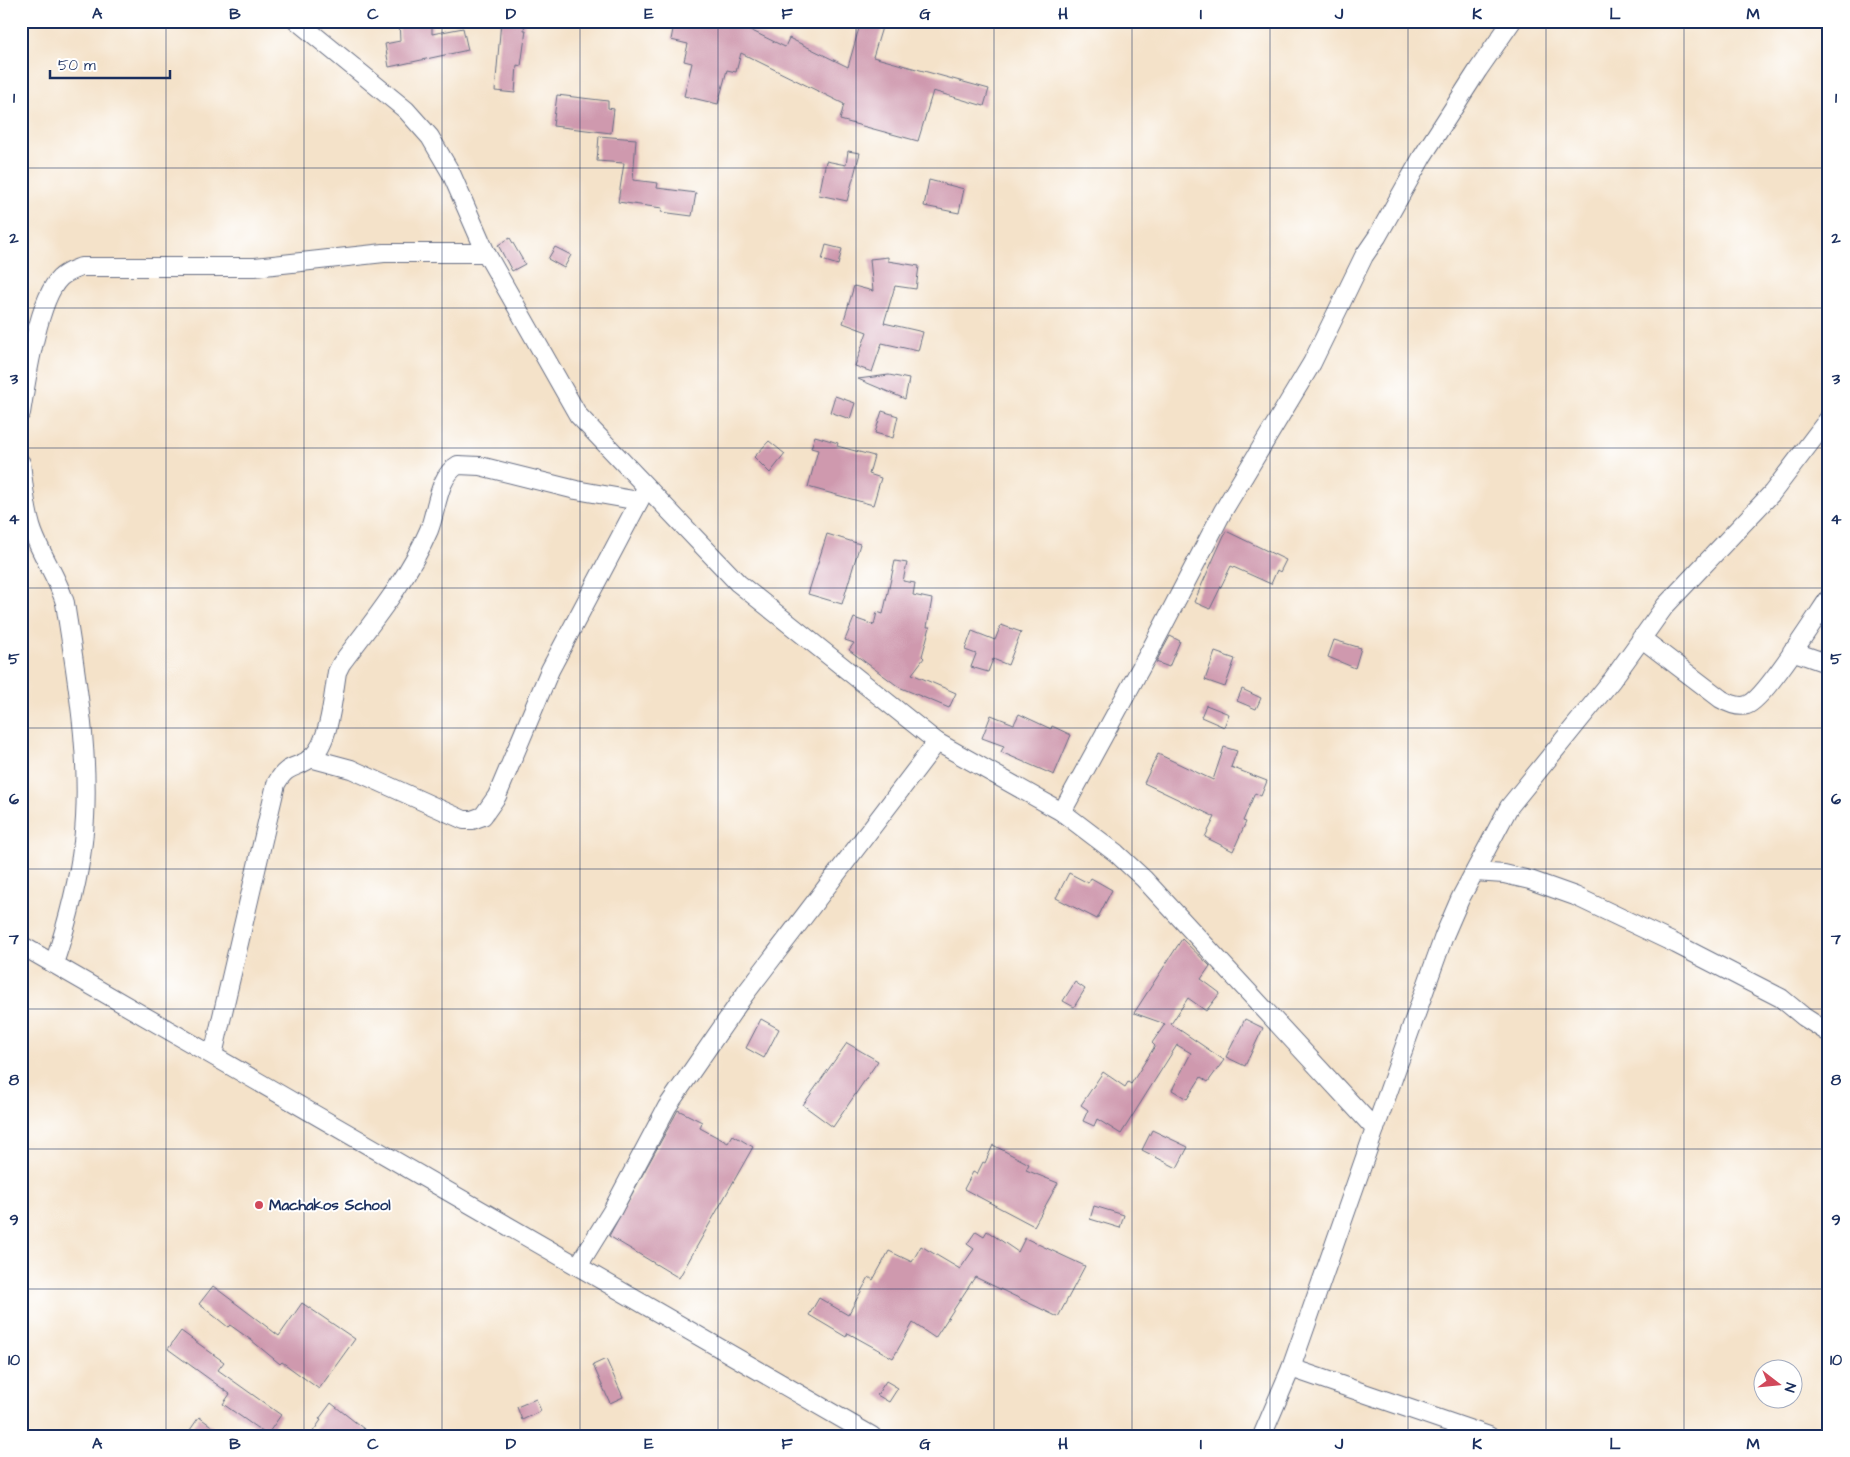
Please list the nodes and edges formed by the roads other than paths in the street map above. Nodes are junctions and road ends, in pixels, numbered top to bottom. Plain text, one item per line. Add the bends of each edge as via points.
1 (297, 21) edge
2 (1512, 21) edge
3 (486, 253) junction
4 (21, 412) edge
5 (1829, 418) edge
6 (21, 463) edge
7 (643, 494) junction
8 (1829, 598) edge
9 (1641, 638) junction
10 (1792, 651) junction
11 (1829, 664) edge
12 (937, 742) junction
13 (310, 758) junction
14 (1062, 812) junction
15 (1475, 872) junction
16 (21, 945) edge
17 (54, 964) junction
18 (1829, 1033) edge
19 (213, 1055) junction
20 (1375, 1129) junction
21 (578, 1266) junction
22 (1291, 1368) junction
23 (872, 1436) edge
24 (1262, 1436) edge
25 (1489, 1436) edge

1 - 3 street via 420,124 451,173
2 - 14 street via 1422,157 1364,256 1312,363 1223,511 1152,650
3 - 4 street via 384,253 255,267 81,267 69,271 52,290 32,348
3 - 7 street via 578,415
5 - 9 street via 1772,493 1690,577
6 - 17 street via 32,530 46,564 61,588 65,603 83,741 83,840 70,916
7 - 12 street via 738,583
7 - 13 street via 576,490 466,464 453,468 444,481 433,518 412,564 337,672 326,733 320,749
7 - 13 street via 550,670 497,796 483,816 464,820 351,769
8 - 10 street
9 - 10 street via 1721,699 1738,706 1752,703 1780,671
9 - 15 street via 1612,680 1509,807
10 - 11 street
12 - 14 street
12 - 21 street via 745,994 667,1107 612,1211
13 - 19 street via 288,768 276,784
14 - 20 street via 1116,852 1144,880
15 - 18 street via 1530,880 1598,907 1781,998
15 - 20 street via 1444,936
16 - 17 street
17 - 19 street
19 - 21 street
20 - 22 street
21 - 23 street
22 - 24 street
22 - 25 street

